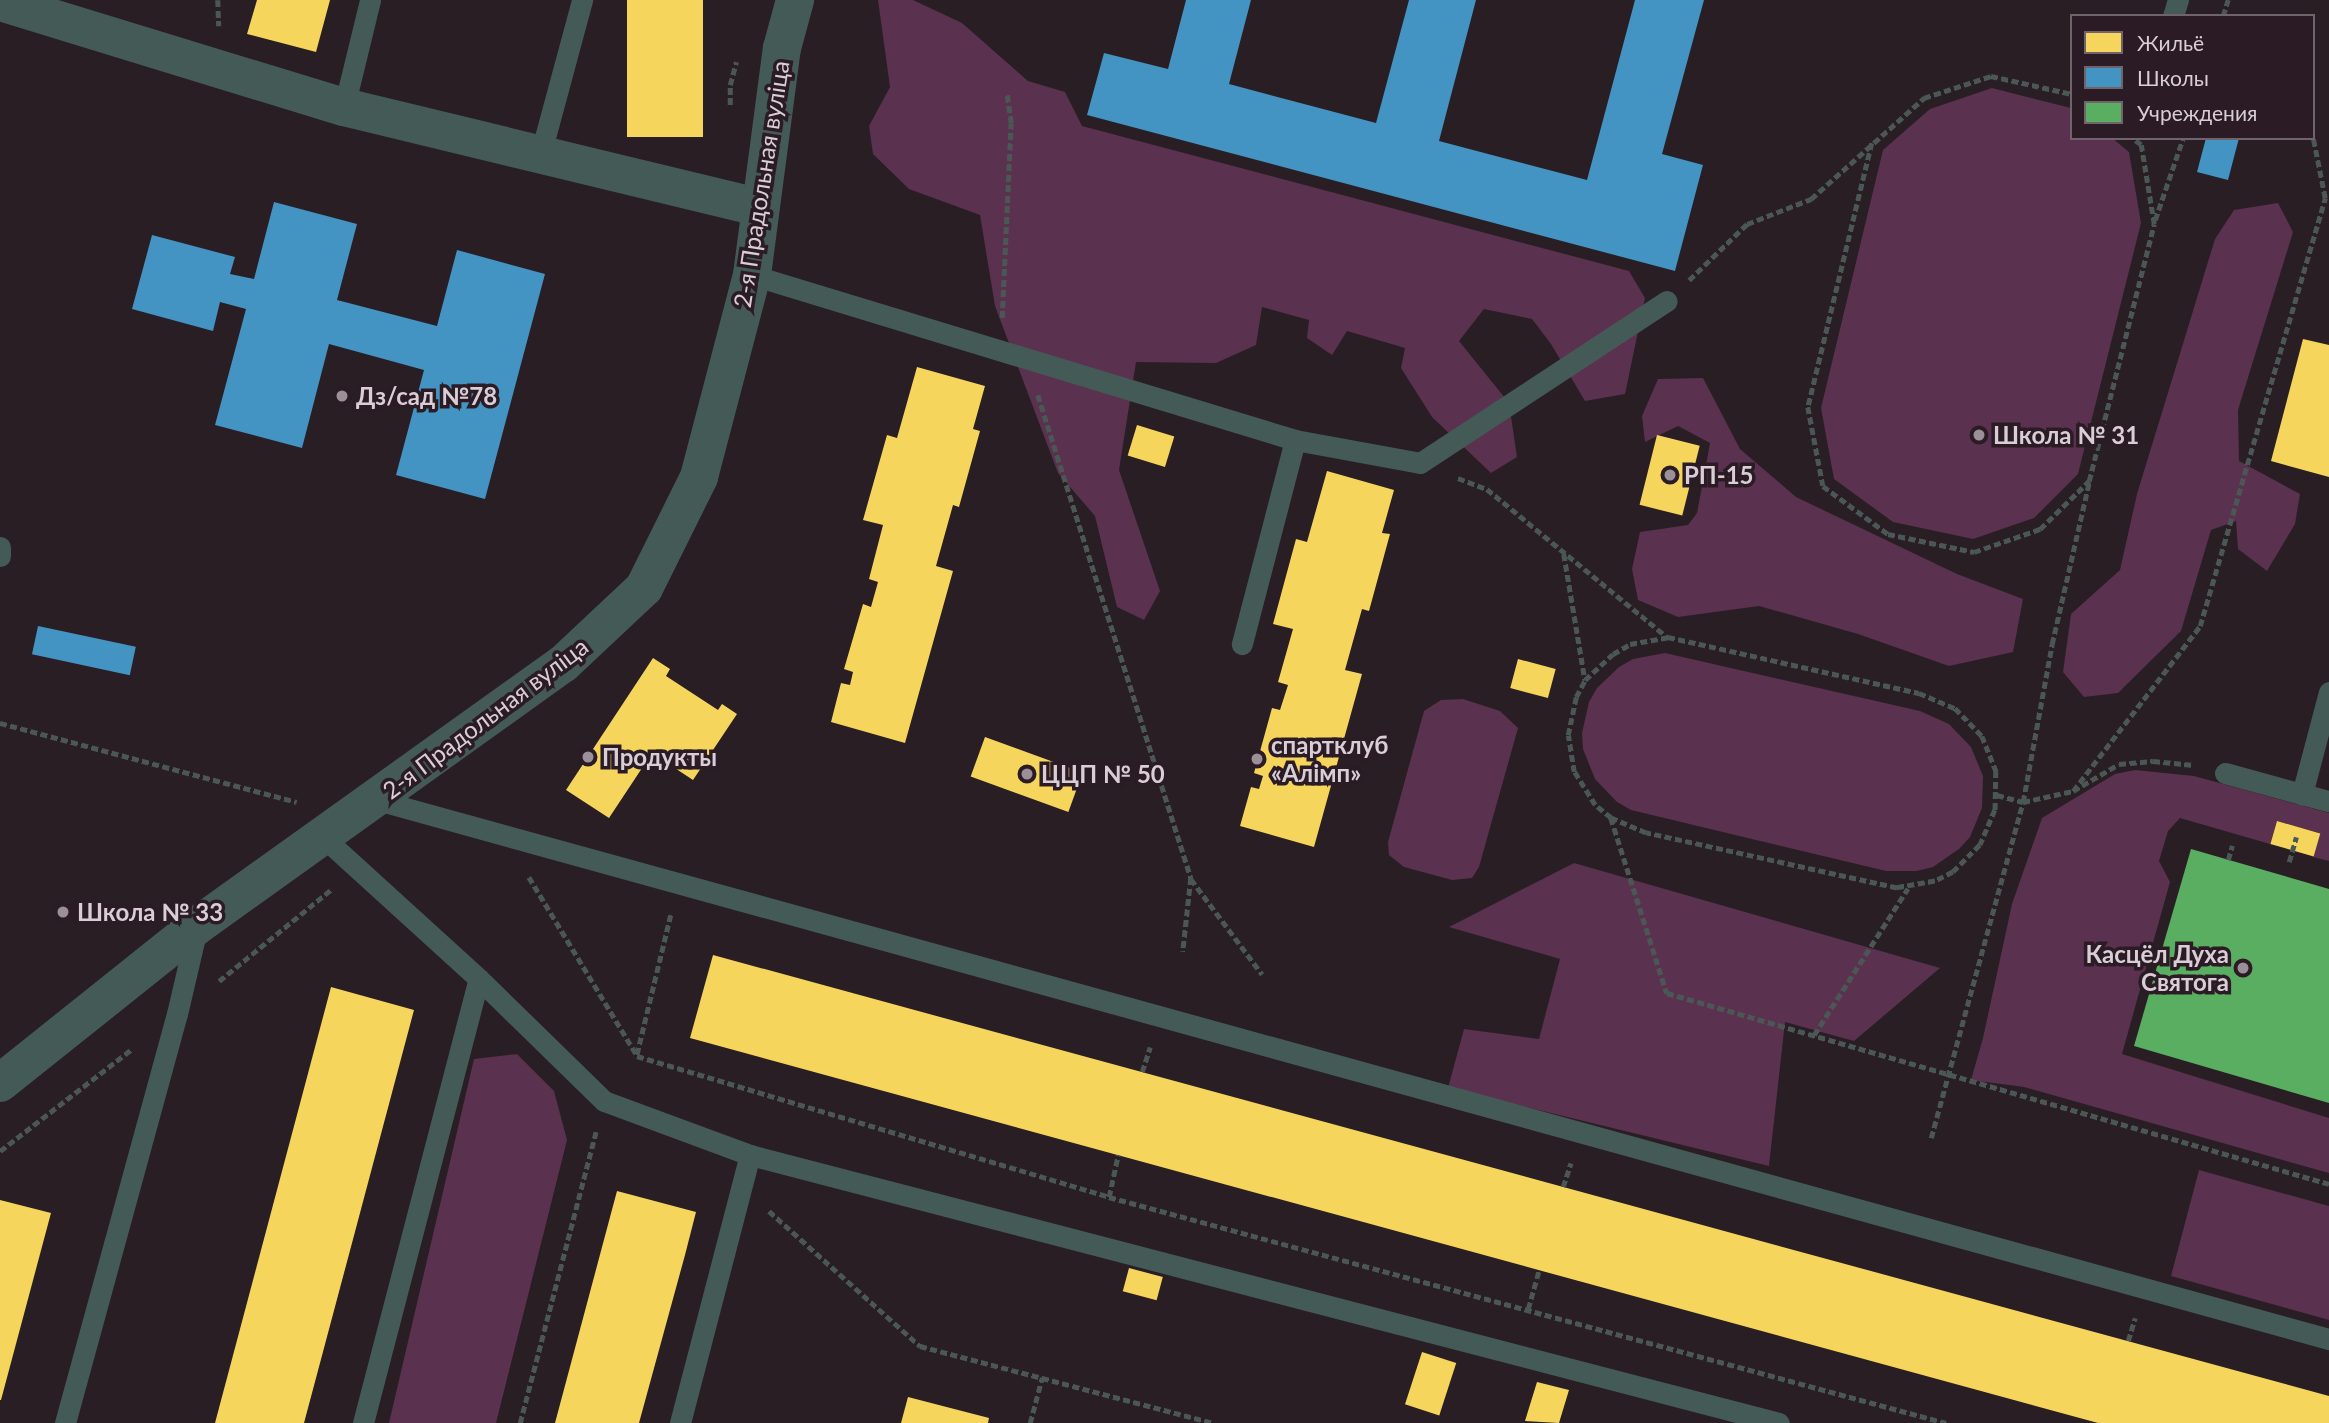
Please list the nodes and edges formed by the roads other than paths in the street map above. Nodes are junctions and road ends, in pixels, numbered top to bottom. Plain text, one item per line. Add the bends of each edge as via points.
1 (370, 0) edge
2 (582, 0) edge
3 (795, 0) edge
4 (0, 2) edge
5 (344, 107) junction
6 (540, 156) junction
7 (760, 208) junction
8 (752, 275) junction
9 (1667, 301) road end
10 (1295, 440) junction
11 (0, 547) edge
12 (0, 556) edge
13 (1242, 644) dead end
14 (2329, 692) edge
15 (2225, 773) road end
16 (2302, 794) junction
17 (377, 800) junction
18 (2329, 801) edge
19 (314, 821) junction
20 (198, 925) junction
21 (479, 979) junction
22 (0, 1083) edge
23 (750, 1155) junction
24 (2329, 1339) edge
25 (65, 1423) edge
26 (363, 1423) edge
27 (680, 1423) edge
28 (1779, 1423) edge

1 - 5 lane
2 - 6 lane
3 - 7 street, 2-я Прадольная вуліца via 782,48
4 - 5 street
5 - 6 street
6 - 7 street
7 - 8 street, 2-я Прадольная вуліца
8 - 10 lane
8 - 17 street, 2-я Прадольная вуліца via 699,477 644,588 563,664
9 - 10 lane via 1420,463
10 - 13 lane
11 - 12 lane
14 - 16 lane
15 - 16 lane
16 - 18 lane
17 - 19 street, 2-я Прадольная вуліца
17 - 24 lane
19 - 20 street, 2-я Прадольная вуліца
19 - 21 lane
20 - 22 street, 2-я Прадольная вуліца
20 - 25 lane
21 - 23 lane via 604,1101
21 - 26 lane
23 - 27 lane
23 - 28 lane

